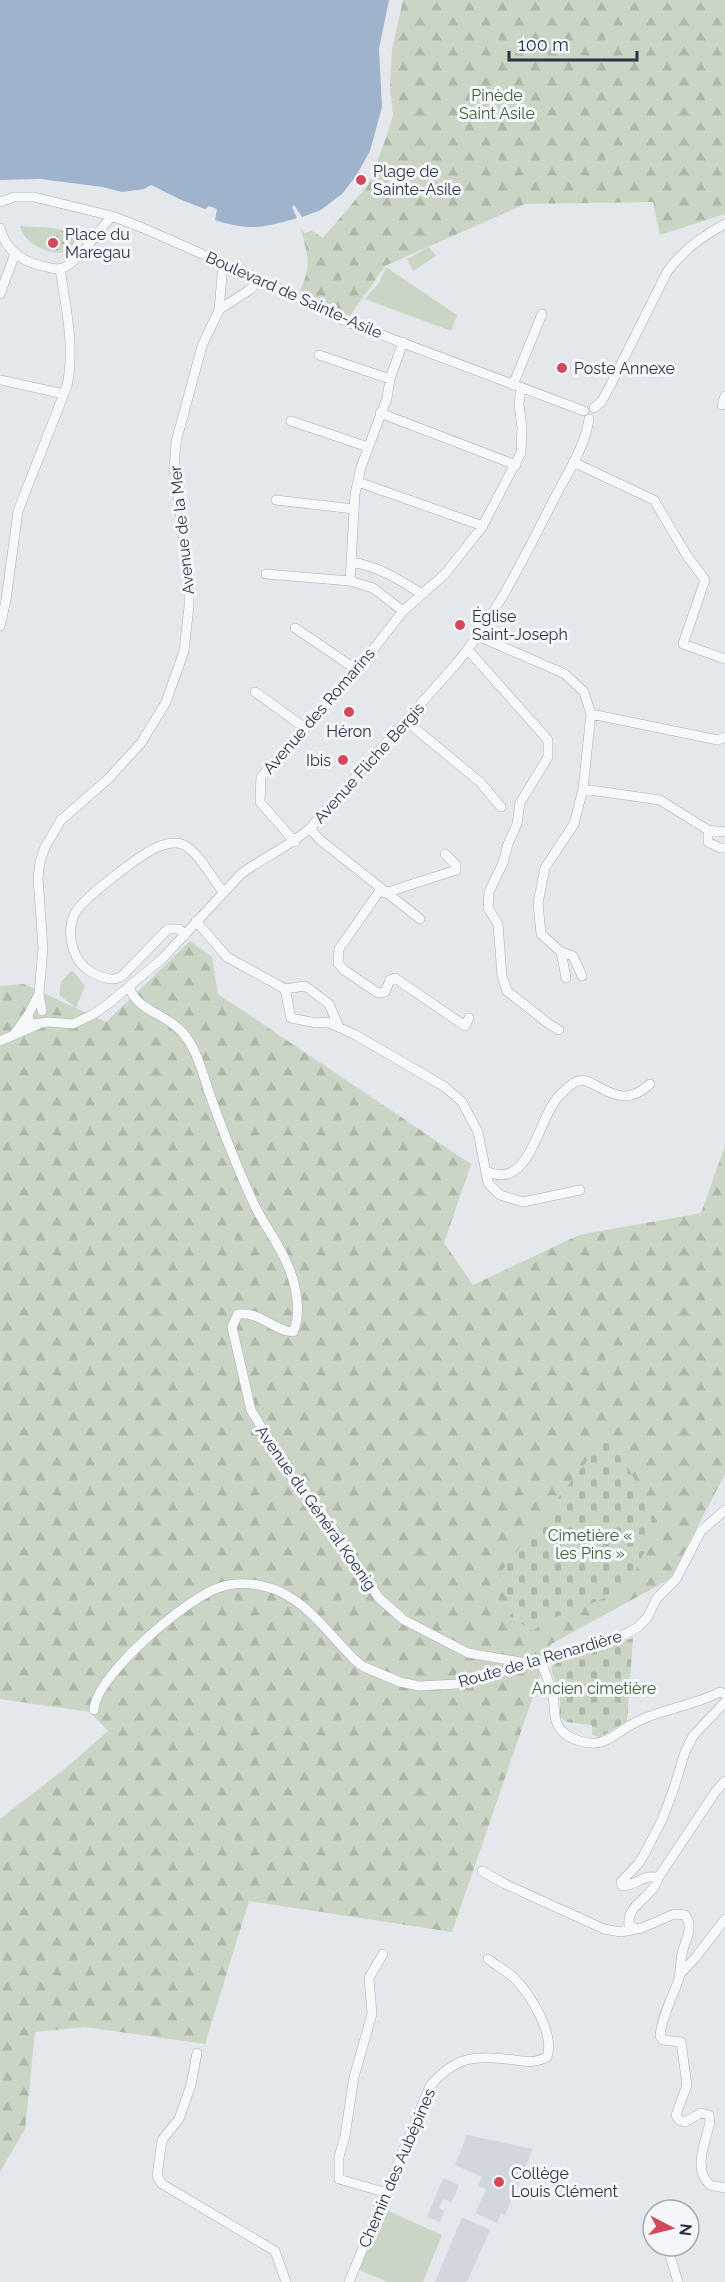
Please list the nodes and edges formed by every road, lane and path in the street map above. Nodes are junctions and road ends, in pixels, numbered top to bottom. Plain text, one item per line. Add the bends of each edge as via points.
1 (0, 203) edge
2 (112, 216) junction
3 (725, 224) edge
4 (0, 228) edge
5 (15, 254) junction
6 (224, 264) junction
7 (60, 269) junction
8 (259, 279) junction
9 (0, 294) edge
10 (219, 310) junction
11 (542, 314) dead end
12 (403, 342) junction
13 (319, 355) dead end
14 (0, 380) edge
15 (390, 380) junction
16 (517, 387) junction
17 (64, 394) junction
18 (380, 413) junction
19 (586, 415) junction
20 (291, 421) dead end
21 (368, 447) junction
22 (573, 462) junction
23 (516, 465) junction
24 (358, 482) junction
25 (276, 500) dead end
26 (354, 509) junction
27 (483, 526) junction
28 (351, 562) junction
29 (266, 574) dead end
30 (350, 581) junction
31 (422, 594) junction
32 (403, 611) junction
33 (0, 626) edge
34 (295, 628) dead end
35 (478, 636) junction
36 (468, 650) junction
37 (725, 659) edge
38 (357, 670) junction
39 (255, 692) dead end
40 (591, 714) junction
41 (406, 721) junction
42 (305, 728) junction
43 (725, 737) edge
44 (583, 789) junction
45 (501, 807) dead end
46 (310, 828) junction
47 (708, 830) junction
48 (725, 832) edge
49 (295, 842) junction
50 (725, 848) edge
51 (445, 854) dead end
52 (383, 891) junction
53 (223, 892) junction
54 (420, 919) dead end
55 (196, 921) junction
56 (185, 934) junction
57 (561, 952) junction
58 (582, 976) dead end
59 (566, 978) dead end
60 (129, 987) junction
61 (285, 989) junction
62 (39, 994) junction
63 (29, 1013) junction
64 (41, 1018) junction
65 (469, 1018) dead end
66 (339, 1027) junction
67 (560, 1030) dead end
68 (15, 1034) junction
69 (0, 1041) edge
70 (650, 1084) dead end
71 (486, 1171) junction
72 (580, 1190) dead end
73 (725, 1510) edge
74 (537, 1662) junction
75 (725, 1694) edge
76 (725, 1702) edge
77 (94, 1710) dead end
78 (725, 1781) edge
79 (482, 1871) dead end
80 (658, 1878) junction
81 (725, 1919) edge
82 (636, 1929) junction
83 (383, 1954) dead end
84 (488, 1959) dead end
85 (680, 1974) junction
86 (197, 2053) dead end
87 (725, 2188) edge
88 (387, 2193) junction
89 (671, 2258) edge
90 (286, 2282) edge
91 (349, 2282) edge
92 (678, 2282) edge

1 - 2 street, Boulevard de Sainte-Asile via 14,197 34,196
2 - 6 street, Boulevard de Sainte-Asile
2 - 7 street via 72,262
3 - 19 street via 675,260 602,401 594,408 589,406
4 - 5 street via 6,245
5 - 7 street via 30,263
5 - 9 street
6 - 8 street, Boulevard de Sainte-Asile
6 - 10 street, Avenue de la Mer
7 - 17 street via 70,345 70,370
8 - 10 street via 252,289
8 - 12 street, Boulevard de Sainte-Asile via 333,316
10 - 62 street, Avenue de la Mer via 202,346 176,442 174,469 189,580 184,651 166,702 141,743 108,779 61,820 45,847 38,878 43,948
11 - 16 street
12 - 15 street
12 - 16 street, Boulevard de Sainte-Asile
13 - 15 street
14 - 17 street
15 - 18 street
16 - 19 street, Boulevard de Sainte-Asile
16 - 23 street, Avenue des Romarins via 522,428 521,453
17 - 33 street via 18,511
18 - 21 street
18 - 23 street
19 - 22 street, Avenue Fliche Bergis via 587,429
20 - 21 street
21 - 24 street
22 - 35 street, Avenue Fliche Bergis
22 - 37 street via 654,500 705,580 683,644
23 - 27 street, Avenue des Romarins
24 - 26 street
24 - 27 street
25 - 26 street
26 - 28 street
27 - 31 street, Avenue des Romarins via 445,574
28 - 30 street
28 - 31 street via 366,564
29 - 30 street
30 - 32 street via 373,588
31 - 32 street, Avenue des Romarins
32 - 38 street, Avenue des Romarins
34 - 38 street
35 - 36 street, Avenue Fliche Bergis
35 - 40 street via 565,674 584,692
36 - 41 street, Avenue Fliche Bergis
36 - 67 street via 548,740 548,757 520,803 517,824 489,892 488,908 498,924 507,991
38 - 42 street, Avenue des Romarins
39 - 42 street
40 - 43 street via 718,740
40 - 44 street
41 - 45 street via 480,782
41 - 46 street, Avenue Fliche Bergis
42 - 49 street, Avenue des Romarins via 261,777 260,802
44 - 47 street via 660,800
44 - 57 street via 574,824 545,868 538,903 541,934
46 - 49 street, Avenue Fliche Bergis
46 - 52 street
47 - 48 street
47 - 50 street via 708,842
49 - 53 street, Avenue Fliche Bergis via 254,864
51 - 52 street via 456,870
52 - 54 street
52 - 65 street via 339,949 338,963 378,993 385,992 395,978 465,1026
53 - 55 street, Avenue Fliche Bergis
53 - 56 street via 185,845 168,844 111,879 80,907 71,928 76,957 82,967 110,980 121,977 168,929 179,929
55 - 56 street, Avenue Fliche Bergis
55 - 61 street via 227,957
56 - 60 street, Avenue Fliche Bergis
57 - 58 street via 573,956
57 - 59 street
60 - 64 street, Avenue Fliche Bergis via 73,1024
60 - 74 street, Avenue du Général Koenig via 135,1001 163,1016 183,1033 253,1202 288,1264 297,1324 293,1332 281,1331 249,1313 238,1314 232,1327 250,1410 261,1431 379,1598 404,1620 468,1653
61 - 66 street via 305,986 328,1004
61 - 66 street via 291,1018
62 - 63 street, Avenue de la Mer
62 - 64 street, Avenue de la Mer
63 - 64 street via 35,1009
63 - 64 street, Avenue Fliche Bergis via 31,1023
63 - 68 street
64 - 68 street
66 - 71 street via 445,1087 462,1102 478,1132
68 - 69 street
70 - 71 street via 636,1092 618,1095 585,1080 578,1081 554,1101 522,1165 502,1176
71 - 72 street via 489,1183 500,1195 523,1202
73 - 74 street, Route de la Renardière via 701,1532 676,1579 657,1598 638,1627
74 - 75 street via 553,1696 557,1724 562,1732 583,1742 607,1740 664,1710 720,1692
74 - 77 street, Route de la Renardière via 457,1684 418,1686 400,1682 363,1666 288,1596 264,1586 233,1585 200,1598 150,1636 106,1682
76 - 80 street via 693,1736 647,1849 621,1882 628,1886 648,1877
78 - 80 street
79 - 82 street via 604,1929
80 - 82 street via 655,1887 631,1911 629,1925
81 - 85 street
82 - 85 street via 674,1914 687,1917 690,1927
83 - 88 street via 369,1978 371,2021 354,2077 339,2157 339,2179
84 - 88 street, Chemin des Aubépines via 523,1988 547,2030 547,2057 536,2063 470,2058 441,2073 430,2086
85 - 87 street via 660,2036 663,2040 681,2042 687,2085 676,2115 685,2122 701,2113 709,2115 702,2172 710,2185
86 - 90 street via 179,2119 162,2140 157,2176 162,2184 275,2251
88 - 91 street, Chemin des Aubépines
89 - 92 street

